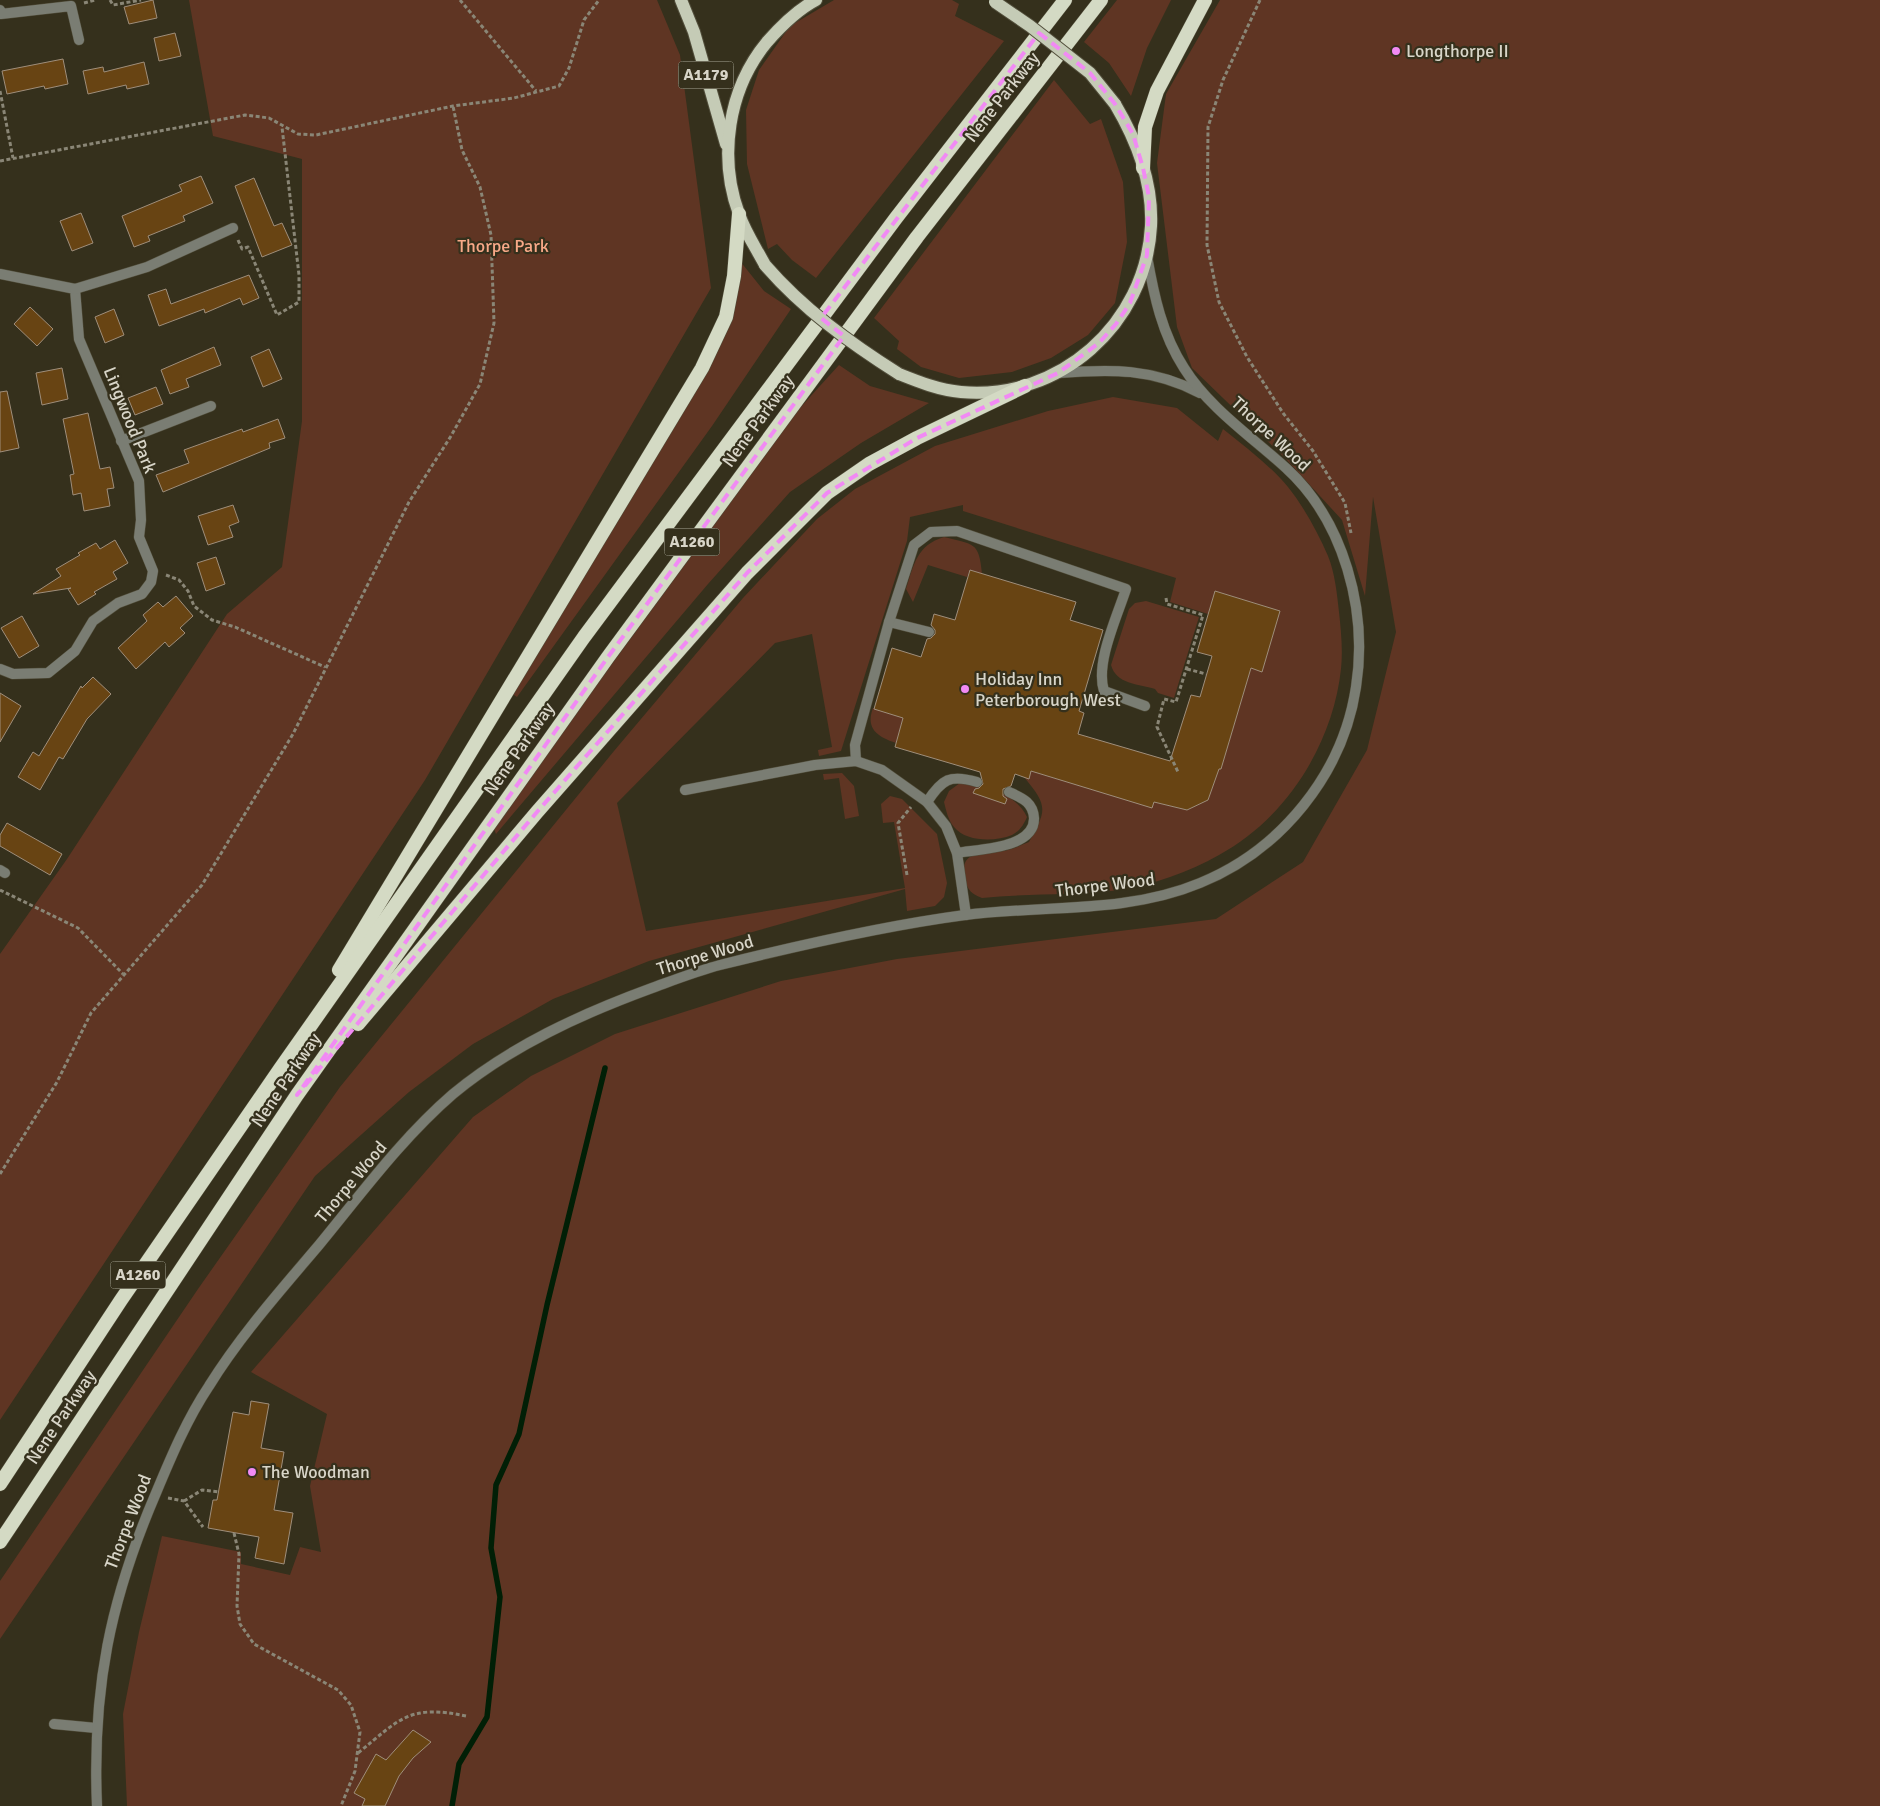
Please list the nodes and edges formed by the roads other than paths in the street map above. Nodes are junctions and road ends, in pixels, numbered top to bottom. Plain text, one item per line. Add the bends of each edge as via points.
1 (682, 0) edge
2 (816, 0) edge
3 (1065, 0) edge
4 (1101, 0) edge
5 (1205, 0) edge
6 (993, 1) edge
7 (0, 10) edge
8 (80, 40) dead end
9 (728, 152) junction
10 (1143, 168) junction
11 (739, 214) junction
12 (232, 228) road end
13 (1147, 255) junction
14 (0, 274) edge
15 (75, 289) junction
16 (1058, 373) junction
17 (1025, 386) junction
18 (1205, 395) junction
19 (211, 406) dead end
20 (120, 441) junction
21 (889, 622) junction
22 (928, 632) dead end
23 (0, 669) edge
24 (1145, 706) dead end
25 (856, 761) junction
26 (977, 782) dead end
27 (685, 790) dead end
28 (1009, 792) dead end
29 (923, 799) junction
30 (956, 853) junction
31 (966, 915) junction
32 (280, 1070) junction
33 (297, 1095) junction
34 (0, 1484) edge
35 (0, 1542) edge
36 (54, 1724) dead end
37 (96, 1728) junction
38 (97, 1806) edge

1 - 9 main road, A1179
2 - 9 main road via 781,26 759,52 741,83 731,116
3 - 32 highway, Nene Parkway / A1260 via 896,218 584,637
4 - 33 highway, Nene Parkway / A1260 via 917,237 608,657
5 - 10 highway via 1157,91 1145,127
6 - 10 main road, bridge via 1090,73 1115,104 1133,134
7 - 8 street via 1,14 71,6
9 - 11 main road
10 - 13 main road via 1151,226
11 - 17 main road, bridge via 750,240 788,292 863,351 899,374 929,386 961,392 993,392
11 - 32 highway via 734,276 726,317 702,368
12 - 15 street via 147,267
13 - 16 main road via 1130,303 1116,324 1079,360
13 - 18 street, Thorpe Wood via 1155,301 1168,336 1185,370
14 - 15 street
15 - 20 street, Lingwood Park via 79,339
16 - 17 main road
16 - 18 street, Thorpe Wood via 1108,369 1147,373 1177,381
17 - 33 highway via 868,464 827,493 747,573 537,812
18 - 31 street, Thorpe Wood via 1292,473 1315,502 1334,535 1348,572 1357,611 1356,687 1348,724 1333,759 1317,788 1292,820 1259,850 1227,871 1196,885 1160,896 1122,902
19 - 20 street
20 - 23 street, Lingwood Park via 139,480 139,537 153,571 151,582 142,594 118,603 93,621 75,651 48,673 12,674
21 - 22 street
21 - 24 street via 914,545 931,532 957,531 1126,589 1102,663 1100,679 1104,691
21 - 25 street via 855,745
25 - 27 street via 815,765
25 - 29 street via 882,770
26 - 29 street via 964,778 945,780
28 - 30 street via 1024,798 1033,808 1034,821 1029,834 1015,843
29 - 30 street via 946,826
30 - 31 street
31 - 37 street, Thorpe Wood via 832,938 711,967 568,1022 503,1058 453,1095 410,1137 260,1316 207,1388 172,1456 129,1559 114,1608 102,1668
32 - 34 highway, Nene Parkway / A1260 via 116,1308
33 - 35 highway, Nene Parkway / A1260
36 - 37 street
37 - 38 street, Thorpe Wood

